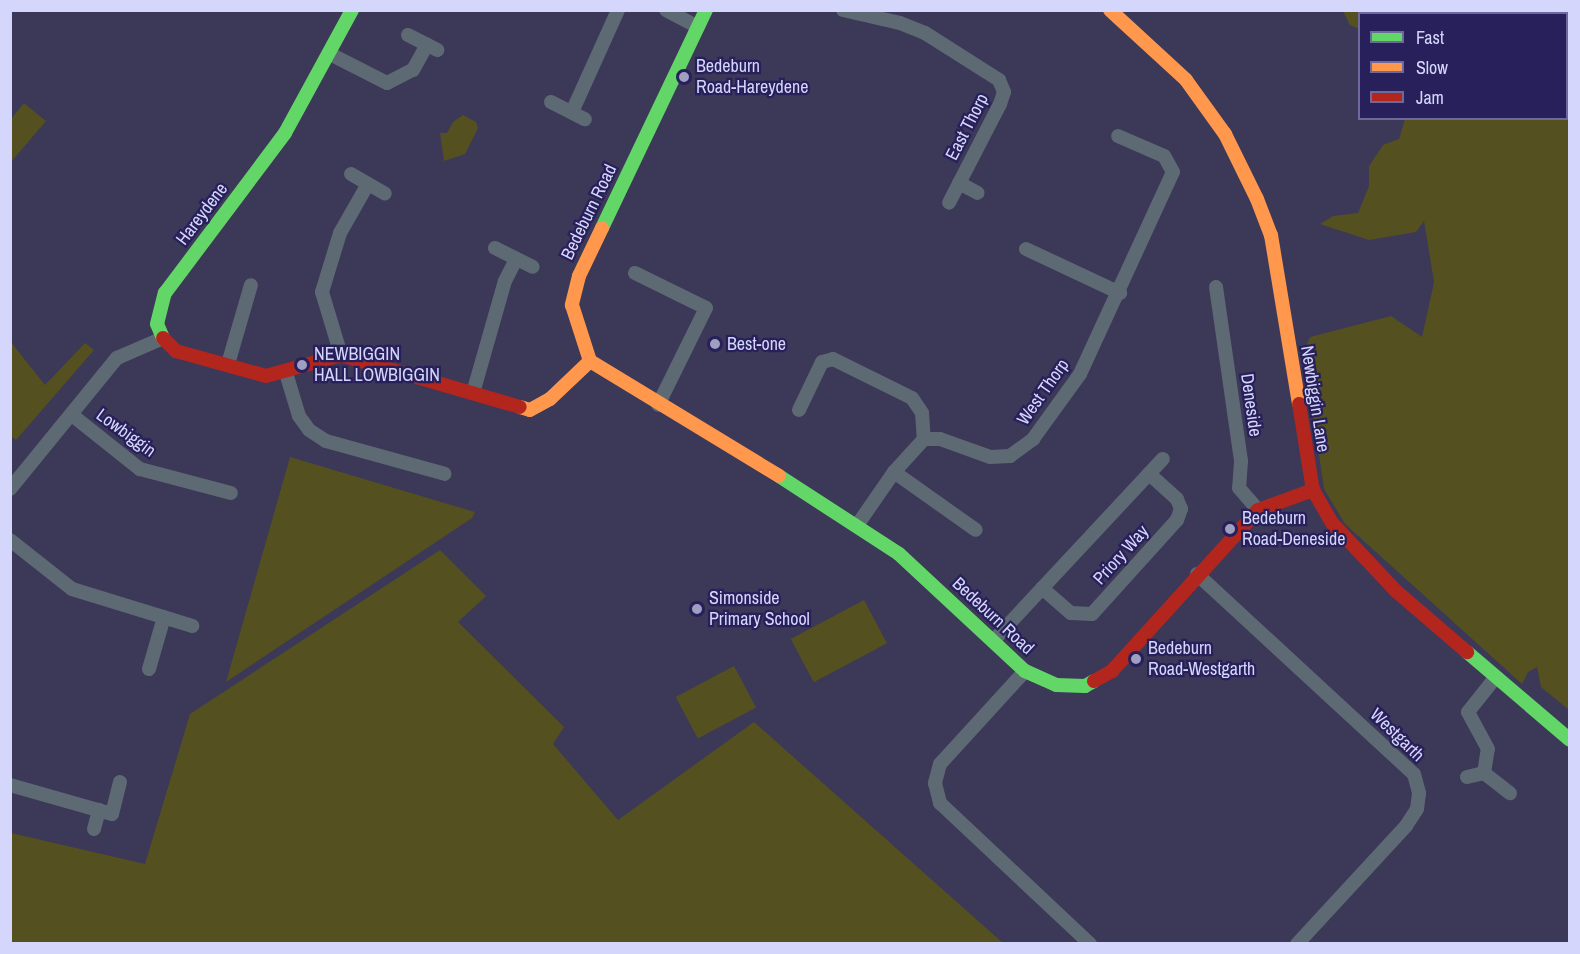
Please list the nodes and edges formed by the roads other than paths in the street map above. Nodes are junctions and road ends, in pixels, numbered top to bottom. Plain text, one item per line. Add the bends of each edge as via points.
1 (352, 10) edge
2 (618, 10) edge
3 (666, 10) edge
4 (706, 10) edge
5 (843, 10) edge
6 (1110, 10) edge
7 (698, 27) junction
8 (408, 35) dead end
9 (330, 54) junction
10 (551, 102) dead end
11 (572, 112) junction
12 (585, 119) dead end
13 (1118, 136) dead end
14 (351, 174) dead end
15 (959, 183) junction
16 (368, 184) junction
17 (978, 193) dead end
18 (385, 194) dead end
19 (949, 203) dead end
20 (495, 248) dead end
21 (1026, 249) dead end
22 (516, 259) junction
23 (533, 267) dead end
24 (635, 273) dead end
25 (251, 285) dead end
26 (1120, 293) junction
27 (1203, 301) dead end
28 (163, 338) junction
29 (341, 356) junction
30 (590, 361) junction
31 (228, 364) junction
32 (286, 373) junction
33 (473, 393) junction
34 (658, 405) junction
35 (799, 410) dead end
36 (72, 415) junction
37 (924, 439) junction
38 (1163, 459) dead end
39 (894, 472) junction
40 (445, 474) dead end
41 (1149, 474) junction
42 (10, 489) edge
43 (1313, 490) junction
44 (231, 493) dead end
45 (1258, 510) junction
46 (858, 524) junction
47 (976, 530) dead end
48 (10, 540) edge
49 (1197, 574) junction
50 (1042, 588) junction
51 (164, 617) junction
52 (192, 626) dead end
53 (993, 641) junction
54 (149, 669) dead end
55 (1025, 671) junction
56 (1495, 678) junction
57 (1569, 740) edge
58 (1484, 773) junction
59 (1467, 777) dead end
60 (120, 782) dead end
61 (10, 785) edge
62 (1510, 793) dead end
63 (99, 810) junction
64 (94, 829) dead end
65 (1090, 944) edge
66 (1297, 944) edge

1 - 9 street, Hareydene
2 - 11 street
3 - 7 street
4 - 7 street, Bedeburn Road
5 - 15 street, East Thorp via 925,33 999,80 1004,92 1000,104
6 - 43 street, Newbiggin Lane via 1186,80 1225,135 1257,199 1271,236 1279,275
7 - 30 street, Bedeburn Road via 579,276 572,305
8 - 9 street via 432,48 413,70 387,83
9 - 28 street, Hareydene via 285,133 165,293 157,324
10 - 11 street
11 - 12 street
13 - 26 street, West Thorp via 1164,156 1173,172
14 - 16 street
15 - 17 street, East Thorp
15 - 19 street, East Thorp
16 - 18 street
16 - 29 street via 340,233 322,292
20 - 22 street
21 - 26 street
22 - 23 street
22 - 33 street via 505,281
24 - 34 street via 706,308
25 - 31 street
26 - 37 street, West Thorp via 1080,374 1033,439 1011,456 990,457 940,439
27 - 45 street, Deneside via 1216,292 1241,461 1239,488
28 - 31 street via 176,351
28 - 36 street, Lowbiggin via 117,358
29 - 32 street
29 - 33 street
30 - 33 street via 550,399 530,410
30 - 34 street, Bedeburn Road
31 - 32 street via 266,376
32 - 40 street via 299,416 309,430 326,441
34 - 46 street, Bedeburn Road
35 - 37 street via 822,362 833,359 912,398 922,413
36 - 42 street, Lowbiggin
36 - 44 street, Lowbiggin via 140,469
37 - 39 street
38 - 41 street, Priory Way
39 - 46 street
39 - 47 street
41 - 50 street, Priory Way
41 - 50 street, Priory Way via 1177,499 1181,509 1177,520 1092,614 1071,614
43 - 45 street, Bedeburn Road
43 - 56 street, Newbiggin Lane via 1333,524 1363,560
45 - 49 street, Bedeburn Road
46 - 53 street, Bedeburn Road via 898,554
48 - 51 street via 72,589
49 - 55 street, Bedeburn Road via 1112,671 1085,686 1056,685
49 - 66 street, Westgarth via 1413,774 1416,783 1417,809 1406,826
50 - 53 street, Priory Way
51 - 52 street
51 - 54 street
53 - 55 street, Bedeburn Road
55 - 65 street via 940,764 935,783 940,803
56 - 57 street, Newbiggin Lane
56 - 58 street via 1468,712 1488,749
58 - 59 street
58 - 62 street
60 - 63 street via 112,814
61 - 63 street
63 - 64 street

